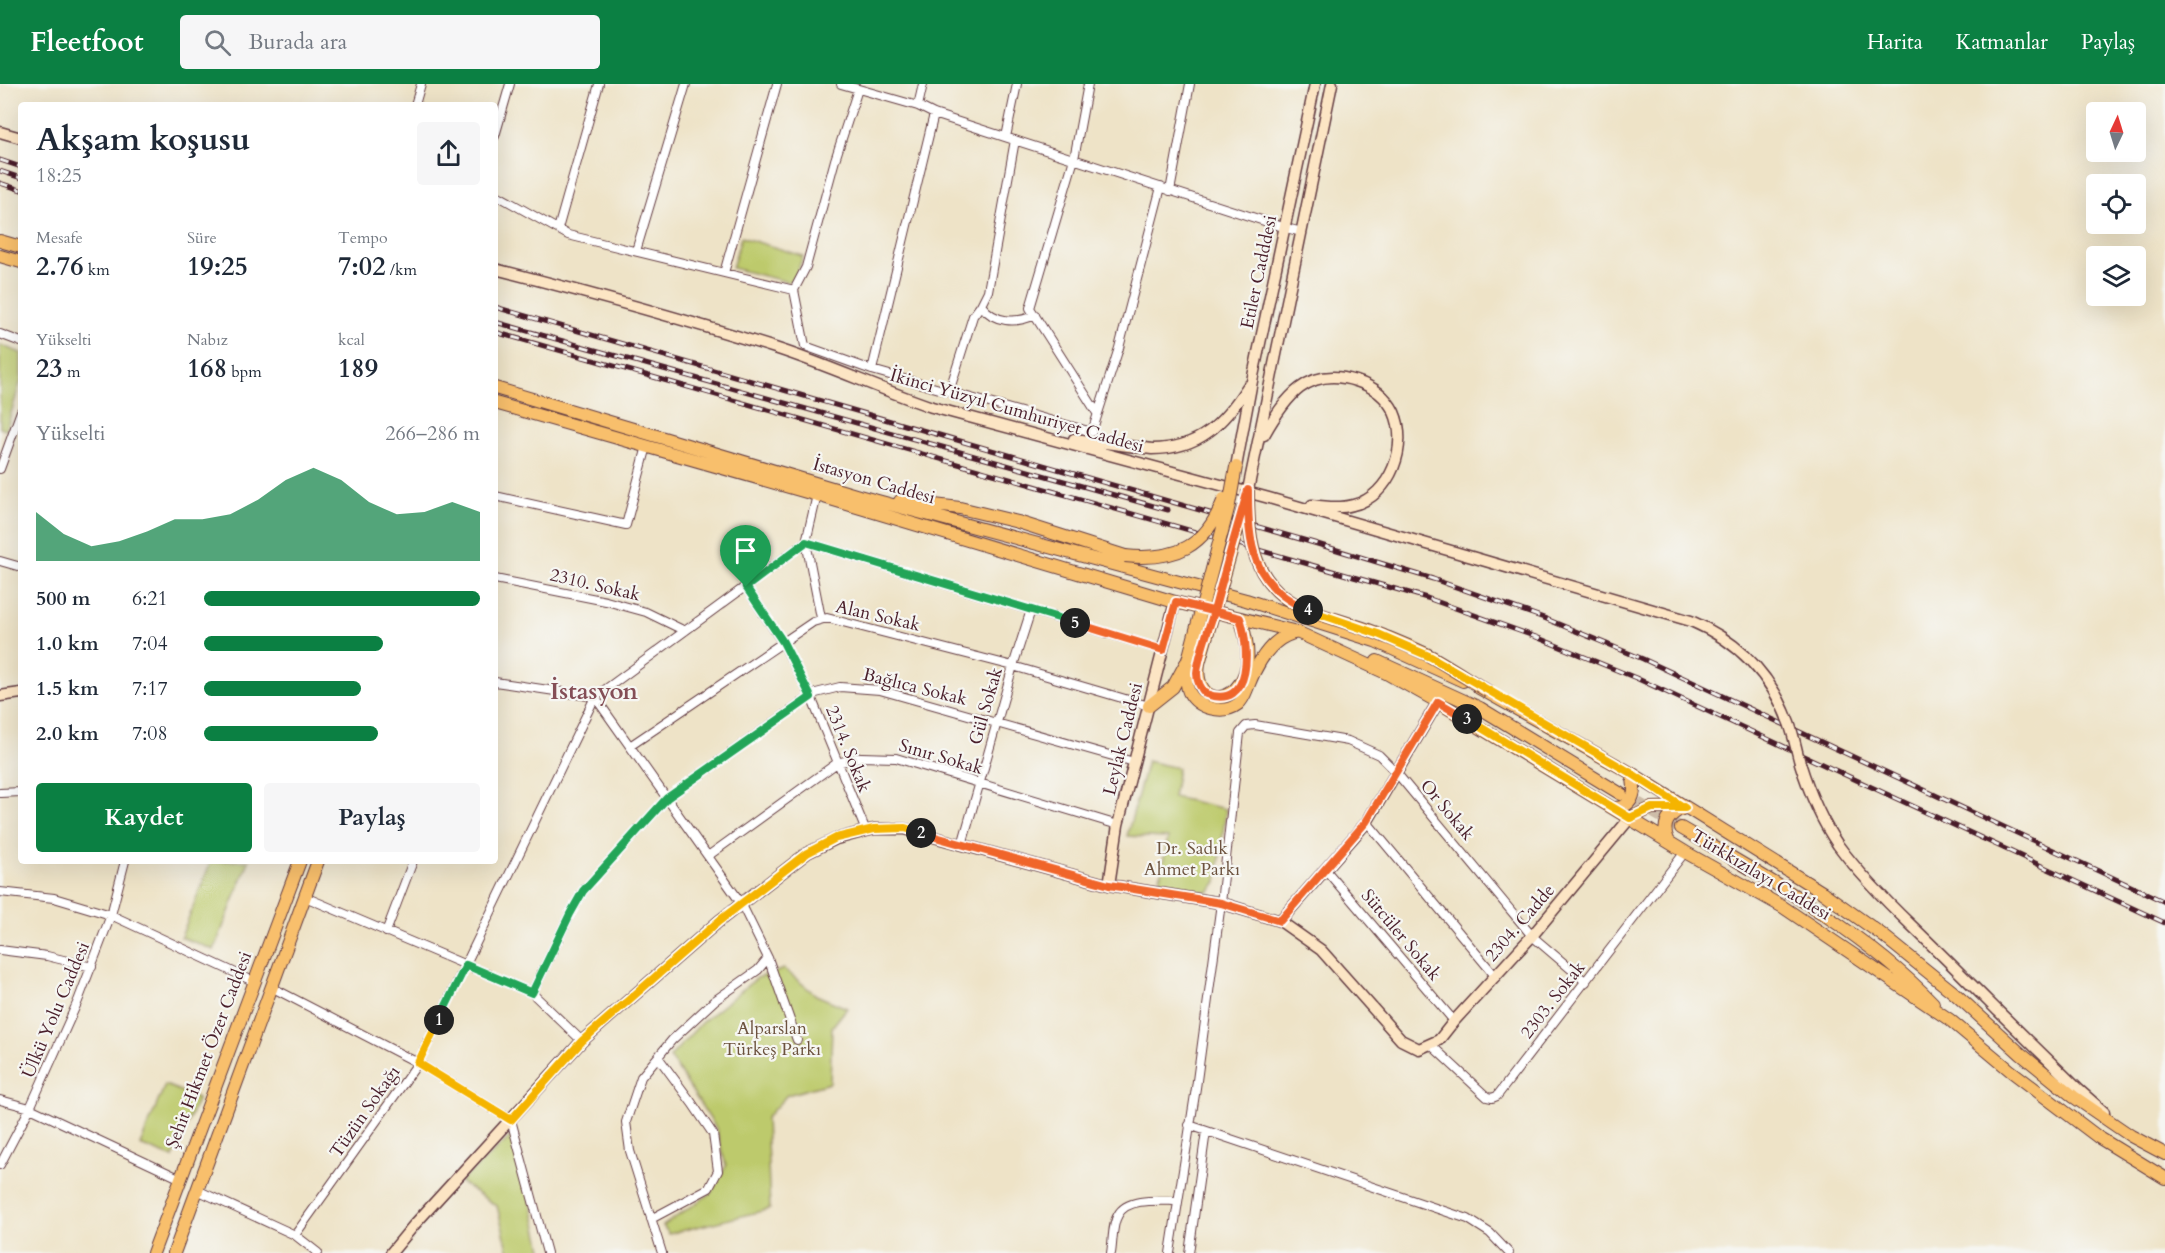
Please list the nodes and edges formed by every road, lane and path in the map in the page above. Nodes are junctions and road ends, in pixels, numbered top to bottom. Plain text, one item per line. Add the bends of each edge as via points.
1 (422, 84) edge
2 (510, 84) edge
3 (599, 84) edge
4 (686, 84) edge
5 (777, 84) edge
6 (841, 84) edge
7 (923, 84) edge
8 (1017, 84) edge
9 (1088, 84) edge
10 (1190, 84) edge
11 (1315, 84) edge
12 (1332, 84) edge
13 (858, 89) junction
14 (416, 102) edge
15 (918, 106) junction
16 (934, 114) junction
17 (498, 126) edge
18 (0, 132) edge
19 (18, 137) edge
20 (1006, 137) junction
21 (1015, 140) junction
22 (1074, 159) junction
23 (1161, 188) junction
24 (1170, 190) junction
25 (498, 196) edge
26 (1286, 228) junction
27 (558, 229) junction
28 (1302, 232) junction
29 (0, 241) edge
30 (18, 246) edge
31 (636, 251) junction
32 (0, 256) edge
33 (18, 261) edge
34 (498, 270) edge
35 (724, 273) junction
36 (794, 290) junction
37 (981, 305) junction
38 (1035, 315) junction
39 (0, 334) edge
40 (18, 341) edge
41 (872, 370) junction
42 (1252, 381) junction
43 (498, 389) edge
44 (949, 392) junction
45 (498, 404) edge
46 (1097, 412) junction
47 (18, 419) edge
48 (1046, 437) junction
49 (647, 446) junction
50 (1258, 446) junction
51 (1236, 466) junction
52 (0, 469) edge
53 (1248, 490) junction
54 (817, 495) junction
55 (859, 496) junction
56 (498, 497) edge
57 (1269, 498) junction
58 (806, 542) junction
59 (0, 561) edge
60 (18, 566) edge
61 (498, 580) edge
62 (746, 587) junction
63 (1246, 600) joint
64 (1176, 602) junction
65 (1031, 610) junction
66 (821, 618) junction
67 (1240, 618) junction
68 (685, 631) junction
69 (1297, 632) junction
70 (783, 642) junction
71 (1163, 650) junction
72 (1193, 662) junction
73 (1013, 666) junction
74 (498, 682) edge
75 (1489, 692) junction
76 (18, 693) edge
77 (0, 696) edge
78 (595, 697) junction
79 (811, 697) junction
80 (1438, 702) junction
81 (1149, 706) junction
82 (996, 723) junction
83 (630, 746) junction
84 (1134, 762) junction
85 (837, 763) junction
86 (1395, 771) junction
87 (1631, 773) junction
88 (980, 783) junction
89 (18, 792) edge
90 (0, 793) edge
91 (1621, 794) tunnel mouth
92 (667, 798) junction
93 (1616, 808) junction
94 (1685, 808) junction
95 (1630, 818) junction
96 (1366, 822) junction
97 (1119, 825) junction
98 (1681, 828) tunnel mouth
99 (866, 831) junction
100 (1668, 840) junction
101 (962, 845) junction
102 (1685, 852) junction
103 (708, 856) junction
104 (124, 864) edge
105 (299, 864) edge
106 (317, 864) edge
107 (412, 864) edge
108 (1325, 869) junction
109 (1109, 885) junction
110 (0, 892) edge
111 (305, 897) junction
112 (741, 903) junction
113 (1221, 903) junction
114 (111, 915) junction
115 (1280, 921) junction
116 (386, 932) junction
117 (1532, 936) junction
118 (0, 950) edge
119 (768, 958) junction
120 (466, 965) junction
121 (92, 967) junction
122 (1496, 977) junction
123 (255, 981) junction
124 (1586, 982) junction
125 (273, 988) junction
126 (532, 993) junction
127 (1950, 1020) junction
128 (1454, 1021) junction
129 (797, 1040) dead end
130 (582, 1041) junction
131 (1430, 1044) junction
132 (658, 1057) junction
133 (418, 1063) junction
134 (0, 1100) edge
135 (30, 1108) junction
136 (511, 1120) junction
137 (1189, 1125) junction
138 (1206, 1131) junction
139 (2131, 1136) junction
140 (2165, 1154) edge
141 (0, 1165) edge
142 (179, 1178) junction
143 (2165, 1178) edge
144 (197, 1190) junction
145 (1177, 1201) junction
146 (651, 1219) junction
147 (296, 1235) junction
148 (153, 1253) edge
149 (174, 1253) edge
150 (318, 1253) edge
151 (391, 1253) edge
152 (547, 1253) edge
153 (662, 1253) edge
154 (1111, 1253) edge
155 (1170, 1253) edge
156 (1189, 1253) edge
157 (1509, 1253) edge

1 - 14 street
2 - 17 street
3 - 27 street
4 - 31 street
5 - 35 street
6 - 13 street
7 - 15 street
8 - 20 street
9 - 22 street
10 - 24 street
11 - 26 main road, Etiler Cadddesi
12 - 28 main road
13 - 15 street
13 - 36 street via 806,267
15 - 16 street
16 - 20 street
16 - 41 street
18 - 19 main road
20 - 21 street
21 - 22 street
21 - 37 street via 987,291
22 - 23 street
22 - 38 street via 1030,308
23 - 24 street
23 - 46 street via 1119,348
24 - 26 street
25 - 27 street
26 - 28 street
26 - 42 main road, Etiler Cadddesi
27 - 31 street via 568,235
28 - 50 main road
29 - 30 main road
31 - 35 street
32 - 33 main road
34 - 48 main road, İkinci Yüzyıl Cumhuriyet Caddesi via 777,349 932,407
35 - 36 street
36 - 41 street via 806,346
37 - 38 street via 988,315 1003,320 1023,320
37 - 44 street via 972,316
38 - 46 street
39 - 40 street
41 - 44 street
42 - 48 main road via 1231,413 1190,442 1162,449
42 - 51 main road, Etiler Cadddesi
43 - 55 main road, İstasyon Caddesi
44 - 46 street via 1092,432
45 - 49 main road, İstasyon Caddesi
47 - 52 street
48 - 57 main road, İkinci Yüzyıl Cumhuriyet Caddesi
49 - 54 main road, İstasyon Caddesi
49 - 56 street via 626,525
50 - 53 main road
50 - 57 main road via 1284,402 1305,383 1329,376 1345,377 1375,389 1393,410 1398,424 1398,454 1389,479 1363,500 1354,505 1325,507
51 - 55 main road, bridge via 1216,518 1197,542 1161,556 1143,558 960,508
51 - 72 main road, bridge
53 - 72 main road, bridge
53 - 75 main road, bridge via 1248,526 1254,555 1276,591 1310,611 1431,657
54 - 58 street
54 - 64 main road, İstasyon Caddesi
55 - 63 main road, İstasyon Caddesi
57 - 139 main road, İkinci Yüzyıl Cumhuriyet Caddesi, bridge via 1691,621 1739,648 1782,704 1812,798 1837,843 1864,878 2079,1090
58 - 62 street, Tüzün Sokağı
58 - 65 street
58 - 66 street
59 - 60 street
61 - 68 street, 2310. Sokak via 646,612
62 - 68 street, Tüzün Sokağı
62 - 70 street, 2314. Sokak
63 - 75 main road, Türkkızılayı Caddesi via 1375,641
64 - 67 main road, Türkkızılayı Caddesi
64 - 71 main road, Leylak Caddesi
65 - 71 street
65 - 73 street, Gül Sokak
66 - 70 street, Alan Sokak
66 - 73 street, Alan Sokak
67 - 69 main road, Türkkızılayı Caddesi
67 - 72 main road via 1246,635 1247,661 1237,689 1220,697 1206,694 1198,683
68 - 78 street, Tüzün Sokağı
69 - 72 main road via 1273,644 1257,665 1240,702 1228,709 1208,708 1195,700 1188,686
69 - 80 main road, Türkkızılayı Caddesi
69 - 91 main road via 1353,650 1480,708
70 - 79 street, 2314. Sokak
70 - 83 street, Alan Sokak
71 - 81 main road, Leylak Caddesi
72 - 81 main road via 1173,687
73 - 81 street, Alan Sokak
73 - 82 street, Gül Sokak
74 - 78 street
75 - 87 main road, Türkkızılayı Caddesi
76 - 77 main road
78 - 83 street
78 - 120 street, Tüzün Sokağı
79 - 82 street, Bağlıca Sokak via 832,688 867,688
79 - 85 street, 2314. Sokak
79 - 92 street, Bağlıca Sokak
80 - 86 main road
80 - 93 main road, Türkkızılayı Caddesi
81 - 84 main road, Leylak Caddesi
82 - 84 street, Bağlıca Sokak
82 - 88 street, Gül Sokak
83 - 92 street
84 - 97 main road, Leylak Caddesi
85 - 88 street, Sınır Sokak via 861,757 896,758
85 - 99 street, 2314. Sokak
85 - 103 street, Sınır Sokak
86 - 96 main road
86 - 113 street, Or Sokak via 1379,755 1348,741 1246,726 1240,734
86 - 117 street, Or Sokak
87 - 93 main road via 1633,799
87 - 94 main road, Türkkızılayı Caddesi
88 - 97 street, Sınır Sokak
88 - 101 street, Gül Sokak
89 - 90 street
92 - 103 street
92 - 126 street, Bağlıca Sokak via 583,891
93 - 95 main road, Türkkızılayı Caddesi
94 - 95 main road via 1652,808
94 - 100 main road via 1667,819
94 - 139 main road, Türkkızılayı Caddesi via 1822,892 1881,934 2074,1097
95 - 100 main road, Türkkızılayı Caddesi
95 - 117 main road, 2304. Cadde
96 - 108 main road
96 - 122 street
97 - 109 main road, Leylak Caddesi
98 - 127 main road via 1833,921 1913,982
99 - 101 main road via 905,828
99 - 112 main road via 836,838 807,853
100 - 102 main road, Türkkızılayı Caddesi
101 - 109 main road
102 - 124 street, 2303. Sokak
102 - 127 main road, Türkkızılayı Caddesi via 1783,907
103 - 112 street
104 - 114 street, Ülkü Yolu Caddesi
105 - 123 main road, Şehit Hikmet Özer Caddesi
106 - 111 main road, Şehit Hikmet Özer Caddesi
107 - 116 street
108 - 115 main road
108 - 128 street, Sütcüler Sokak
109 - 113 main road
110 - 114 street via 54,898
111 - 116 street
111 - 125 main road, Şehit Hikmet Özer Caddesi
112 - 119 street
112 - 130 main road
113 - 115 main road
113 - 137 street
114 - 121 street, Ülkü Yolu Caddesi
114 - 123 street
115 - 131 main road via 1321,950 1401,1040 1419,1049
116 - 120 street
117 - 122 main road, 2304. Cadde
117 - 124 street, Or Sokak
118 - 121 street
119 - 129 street
119 - 132 street via 758,970 714,1001
120 - 126 street
120 - 133 street, Tüzün Sokağı
121 - 135 street, Ülkü Yolu Caddesi
122 - 128 main road, 2304. Cadde
123 - 125 main road
123 - 142 main road, Şehit Hikmet Özer Caddesi
124 - 131 street, 2303. Sokak via 1495,1098 1487,1097
125 - 133 street
125 - 144 main road, Şehit Hikmet Özer Caddesi
126 - 130 street
127 - 143 main road, Türkkızılayı Caddesi via 2098,1137
128 - 131 main road, 2304. Cadde via 1439,1040
130 - 136 main road
132 - 146 street via 641,1077 626,1122 630,1151
132 - 146 street via 712,1134 718,1171 709,1188
133 - 136 street
133 - 147 street, Tüzün Sokağı
134 - 135 street
135 - 141 street, Ülkü Yolu Caddesi
135 - 142 street
136 - 151 main road
136 - 152 street
137 - 138 street
137 - 145 street
138 - 156 street
138 - 157 street via 1468,1219 1490,1233
139 - 140 main road, Türkkızılayı Caddesi
142 - 148 main road, Şehit Hikmet Özer Caddesi
144 - 147 street
144 - 149 main road, Şehit Hikmet Özer Caddesi
145 - 154 street via 1124,1208 1116,1217
145 - 155 street
146 - 153 street
147 - 150 street

